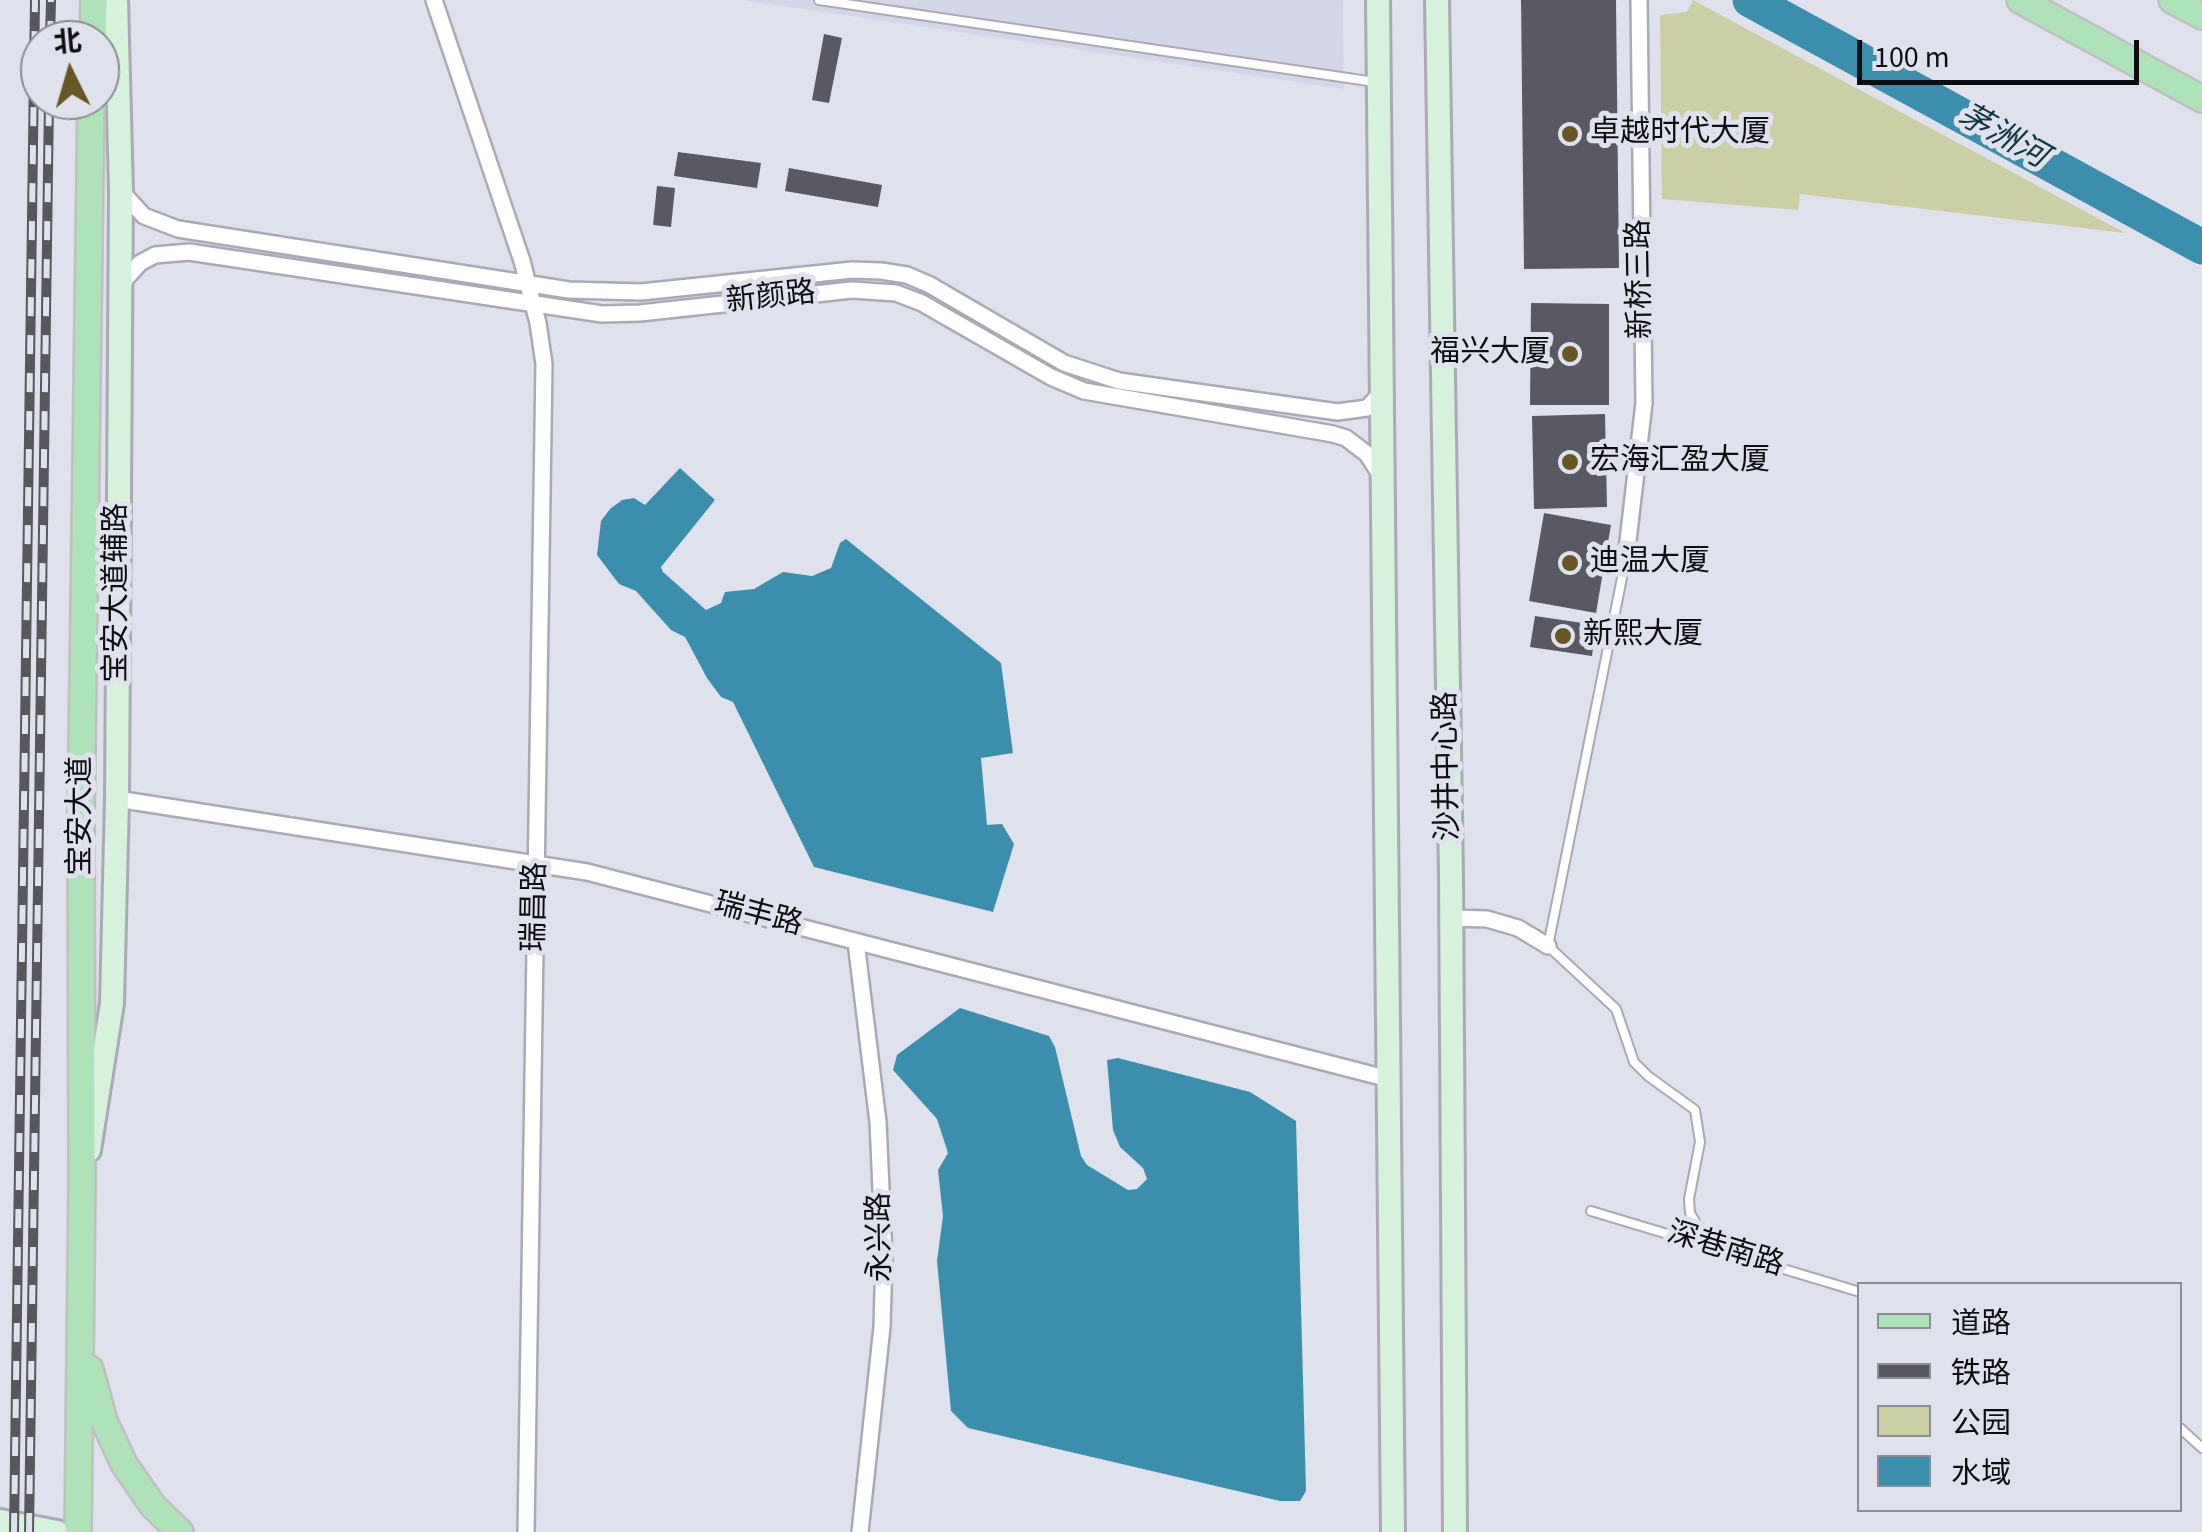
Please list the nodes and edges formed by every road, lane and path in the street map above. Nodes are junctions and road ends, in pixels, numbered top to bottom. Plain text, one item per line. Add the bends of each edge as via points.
1 (116, 0) edge
2 (434, 0) edge
3 (819, 0) edge
4 (1378, 0) edge
5 (1437, 0) edge
6 (1639, 0) edge
7 (2020, 0) edge
8 (2172, 0) edge
9 (2202, 16) edge
10 (1379, 82) junction
11 (2202, 99) edge
12 (90, 120) edge
13 (121, 190) junction
14 (528, 284) junction
15 (120, 285) junction
16 (534, 305) junction
17 (1382, 389) junction
18 (1383, 488) junction
19 (1626, 558) joint
20 (117, 799) junction
21 (537, 862) junction
22 (1451, 918) junction
23 (856, 942) junction
24 (1548, 946) junction
25 (1389, 1079) junction
26 (82, 1183) junction
27 (1591, 1211) dead end
28 (1726, 1251) junction
29 (1857, 1291) edge
30 (81, 1321) junction
31 (2182, 1430) edge
32 (2202, 1448) edge
33 (0, 1521) edge
34 (57, 1532) edge
35 (78, 1532) edge
36 (180, 1532) edge
37 (526, 1532) edge
38 (860, 1532) edge
39 (1394, 1532) edge
40 (1456, 1532) edge

1 - 13 street, 宝安大道辅路
2 - 14 street, 瑞昌路
3 - 10 lane
4 - 10 street, 沙井中心路
5 - 22 street, 沙井中心路
6 - 19 street, 新桥三路 via 1644,403
7 - 11 main road
8 - 9 main road
10 - 17 street, 沙井中心路
12 - 26 main road, 宝安大道
13 - 14 street, 新颜路 via 144,216 178,229
13 - 15 street, 宝安大道辅路
14 - 16 street, 瑞昌路
14 - 17 street, 新颜路 via 641,292 881,271 930,284 1064,362 1119,381 1338,412 1374,404
15 - 16 street, 新颜路 via 155,255 189,252
15 - 20 street, 宝安大道辅路
16 - 18 street, 新颜路 via 621,314 852,290 896,293 1084,391 1346,438 1375,464
16 - 21 street, 瑞昌路 via 544,364
17 - 18 street, 沙井中心路
18 - 25 street, 沙井中心路
19 - 24 lane
20 - 21 street, 瑞丰路
20 - 26 street, 宝安大道辅路 via 112,1003
21 - 23 street, 瑞丰路
21 - 37 street, 瑞昌路
22 - 24 street via 1488,919
22 - 40 street, 沙井中心路
23 - 25 street, 瑞丰路
23 - 38 street, 永兴路 via 878,1122 884,1256
24 - 28 lane via 1616,1009 1634,1062 1695,1110 1700,1142 1690,1214
25 - 39 street, 沙井中心路
26 - 30 main road, 宝安大道
27 - 28 lane, 深巷南路
28 - 29 lane, 深巷南路
30 - 35 main road, 宝安大道
30 - 36 main road via 104,1421 141,1490
31 - 32 lane
33 - 34 street

